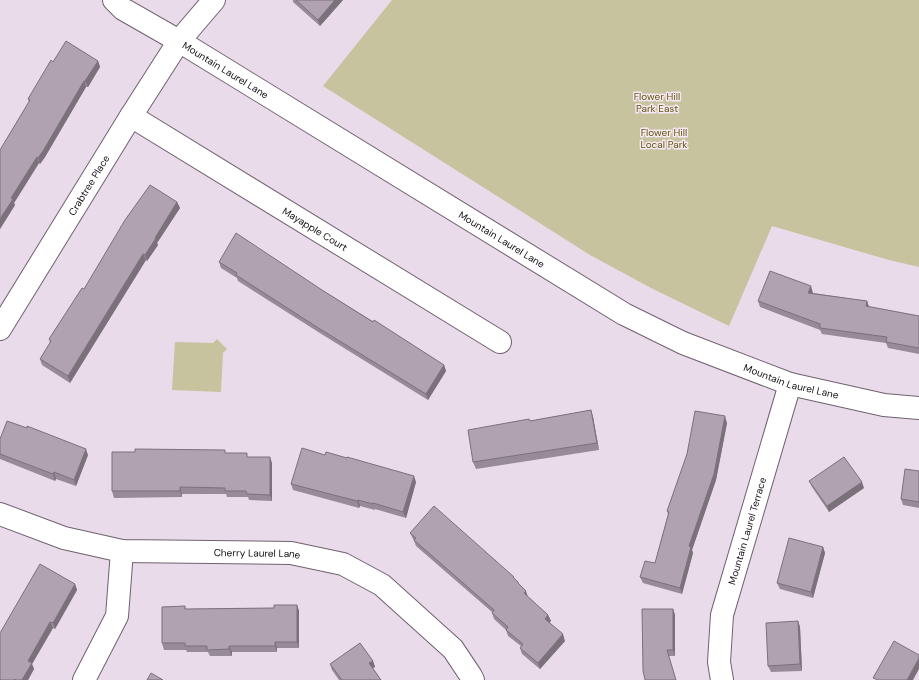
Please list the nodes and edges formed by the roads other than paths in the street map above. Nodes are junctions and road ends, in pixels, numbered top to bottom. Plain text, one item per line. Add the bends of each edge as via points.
1 (114, 0) edge
2 (214, 0) edge
3 (179, 41) junction
4 (131, 116) junction
5 (0, 329) edge
6 (500, 342) dead end
7 (790, 384) junction
8 (919, 408) edge
9 (0, 514) edge
10 (122, 551) junction
11 (84, 680) edge
12 (472, 680) edge
13 (722, 680) edge

1 - 3 street, Mountain Laurel Lane via 123,9
2 - 3 street, Crabtree Place
3 - 4 street, Crabtree Place
3 - 7 street, Mountain Laurel Lane via 609,306 683,343
4 - 5 street, Crabtree Place
4 - 6 street, Mayapple Court
7 - 8 street, Mountain Laurel Lane via 884,405
7 - 13 street, Mountain Laurel Terrace via 722,615
9 - 10 street, Cherry Laurel Lane via 64,538
10 - 11 street via 117,616
10 - 12 street, Cherry Laurel Lane via 291,553 343,564 382,585 453,649

